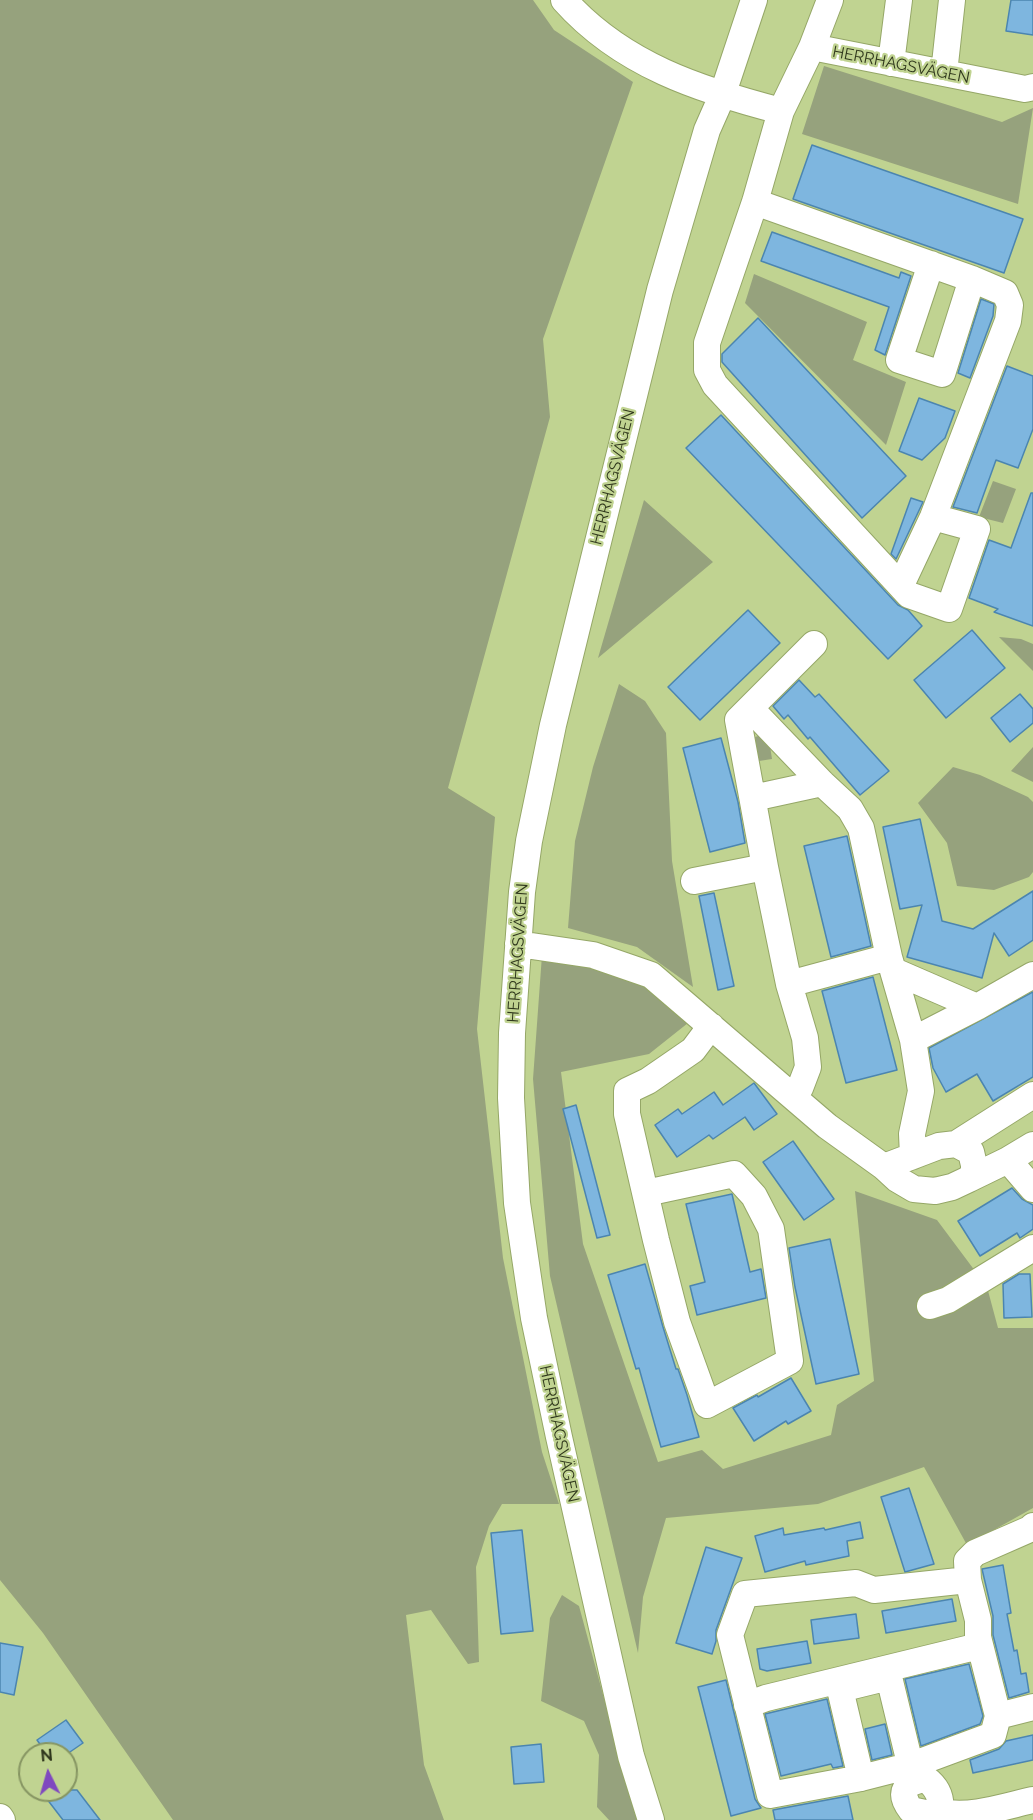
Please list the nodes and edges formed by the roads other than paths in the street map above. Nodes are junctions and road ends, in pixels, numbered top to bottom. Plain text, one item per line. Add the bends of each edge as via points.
1 (564, 0) edge
2 (754, 0) edge
3 (830, 0) edge
4 (899, 0) edge
5 (952, 0) edge
6 (812, 47) junction
7 (891, 63) junction
8 (944, 73) junction
9 (1029, 88) edge
10 (722, 96) junction
11 (781, 111) junction
12 (754, 202) junction
13 (931, 264) junction
14 (972, 279) junction
15 (933, 517) junction
16 (905, 590) junction
17 (814, 644) dead end
18 (750, 708) junction
19 (822, 783) junction
20 (753, 798) junction
21 (765, 867) junction
22 (694, 881) dead end
23 (518, 944) junction
24 (891, 964) junction
25 (1033, 975) edge
26 (789, 984) junction
27 (977, 1007) junction
28 (711, 1026) junction
29 (913, 1040) junction
30 (792, 1094) junction
31 (1033, 1095) edge
32 (956, 1144) junction
33 (1033, 1145) edge
34 (913, 1156) junction
35 (1008, 1160) junction
36 (884, 1167) junction
37 (969, 1179) junction
38 (1033, 1190) edge
39 (646, 1193) junction
40 (1033, 1248) edge
41 (930, 1306) dead end
42 (1033, 1526) edge
43 (968, 1580) junction
44 (979, 1646) junction
45 (747, 1705) junction
46 (1033, 1707) edge
47 (998, 1716) junction
48 (913, 1773) junction
49 (861, 1778) junction
50 (1033, 1800) edge
51 (651, 1820) edge

1 - 10 street via 634,58
2 - 10 street, HERRHAGSVÄGEN
3 - 6 street
4 - 7 street
5 - 8 street
6 - 7 street, HERRHAGSVÄGEN
6 - 11 street, HERRHAGSVÄGEN
7 - 8 street, HERRHAGSVÄGEN
8 - 9 street, HERRHAGSVÄGEN
10 - 11 street
10 - 23 street, HERRHAGSVÄGEN via 707,130 660,290 579,615 529,842
11 - 12 street, HERRHAGSVÄGEN
12 - 13 street
12 - 16 street, HERRHAGSVÄGEN via 707,343 707,370 715,385
13 - 14 street
13 - 14 street via 900,360 942,374
14 - 15 street via 1005,293 1010,305 1008,321
15 - 16 street
15 - 16 street via 976,529 949,609
17 - 18 street
18 - 19 street
18 - 20 street via 738,720
19 - 20 street
19 - 24 street via 850,809 861,828
20 - 21 street
21 - 22 street
21 - 26 street
23 - 28 street via 593,955 651,975
23 - 51 street, HERRHAGSVÄGEN via 511,1098 518,1203 534,1318 631,1756
24 - 26 street
24 - 27 street
24 - 29 street
25 - 27 street
26 - 30 street via 805,1038 808,1067 800,1088
27 - 29 street
28 - 30 street
28 - 39 street via 693,1050 627,1091 627,1114
29 - 34 street via 921,1091 912,1134
30 - 36 street via 827,1126
31 - 32 street
32 - 34 street
32 - 37 street via 974,1158 974,1172
33 - 35 street
34 - 36 street
35 - 37 street
35 - 38 street
36 - 37 street via 914,1189 952,1188
39 - 39 street via 678,1322 706,1405 790,1361 771,1229 754,1196 734,1174
40 - 41 street via 948,1300
42 - 43 street via 975,1553 967,1561
43 - 44 street via 978,1620
43 - 45 street via 874,1590 855,1583 745,1594 730,1635
44 - 45 street
44 - 47 street
45 - 49 street via 770,1795
46 - 47 street
47 - 48 street via 993,1735
48 - 49 street
48 - 49 street via 889,1677 840,1689
48 - 50 street via 934,1785 939,1795 933,1813 978,1813

